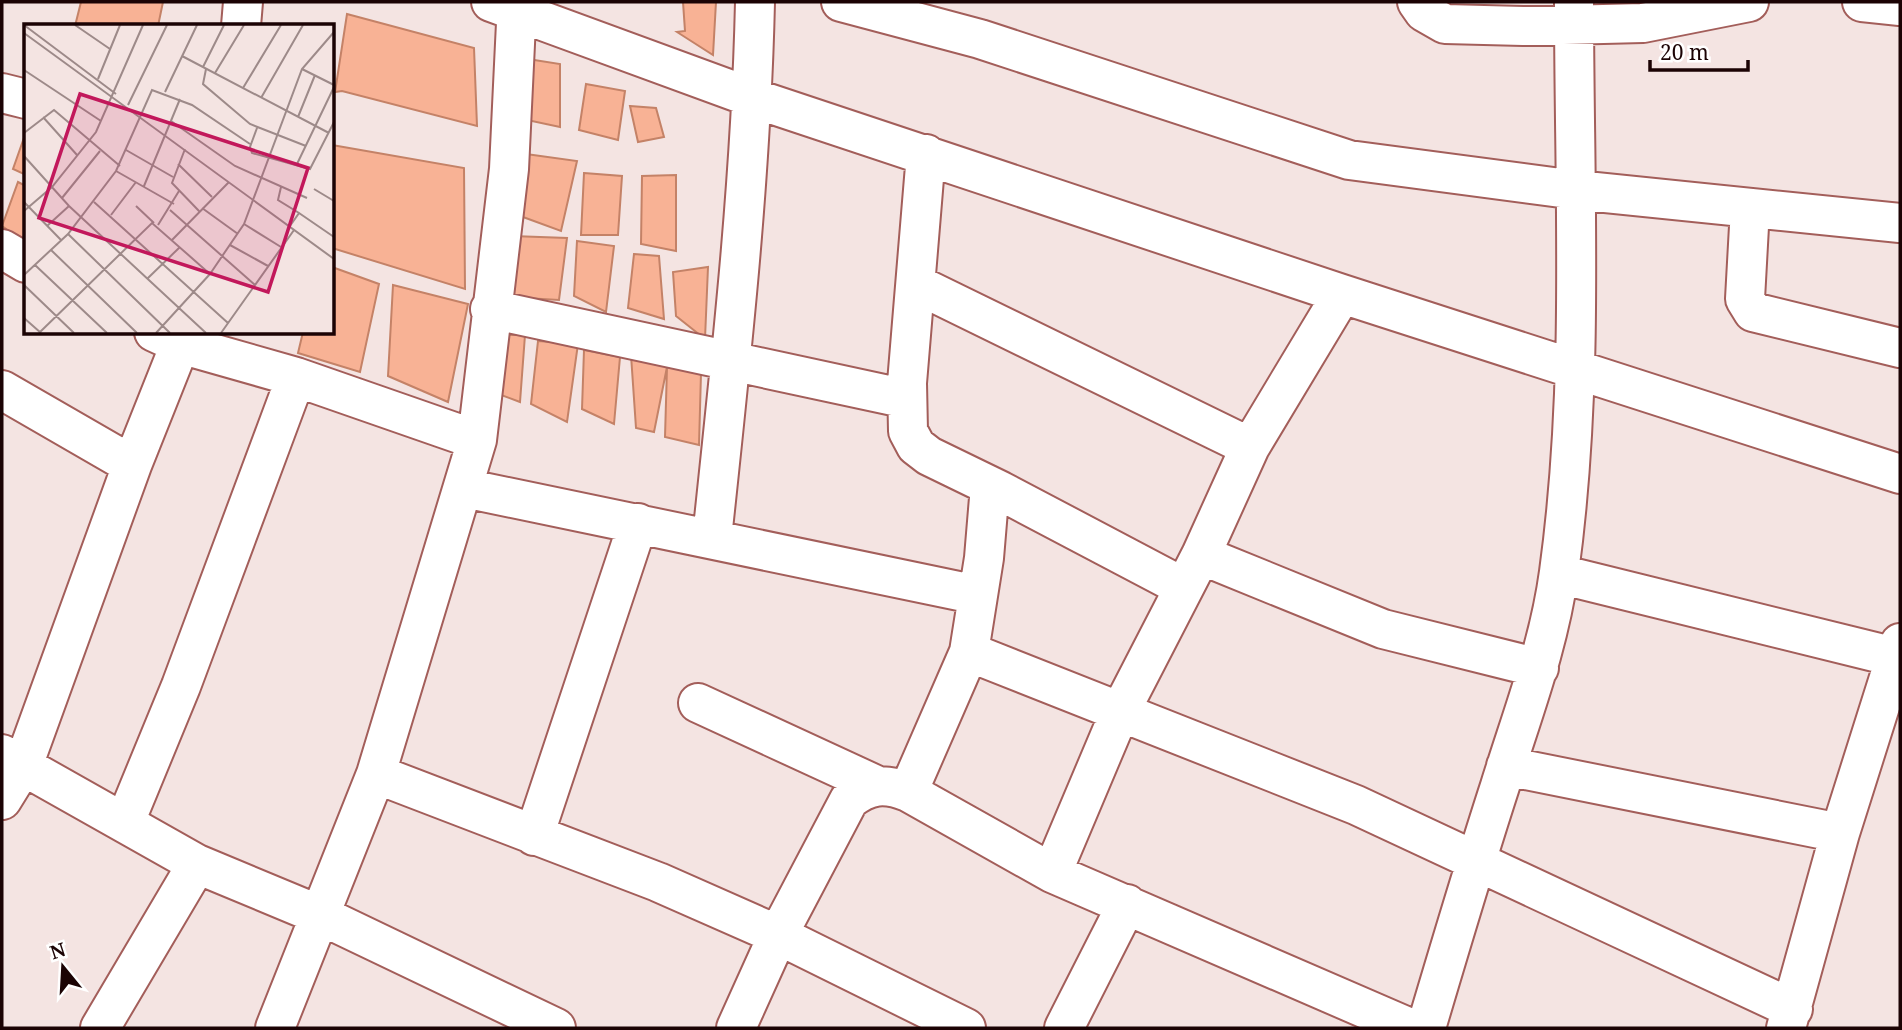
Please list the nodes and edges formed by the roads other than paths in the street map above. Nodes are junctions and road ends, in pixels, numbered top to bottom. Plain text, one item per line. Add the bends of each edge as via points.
1 (243, 2) edge
2 (755, 2) edge
3 (841, 2) edge
4 (1417, 2) edge
5 (1749, 2) edge
6 (1862, 2) edge
7 (508, 5) edge
8 (1900, 6) edge
9 (1574, 12) edge
10 (241, 24) edge
11 (2, 93) edge
12 (753, 97) junction
13 (24, 98) edge
14 (926, 154) junction
15 (1576, 190) junction
16 (1749, 208) junction
17 (1900, 223) edge
18 (2, 248) edge
19 (24, 262) edge
20 (915, 284) junction
21 (1342, 294) junction
22 (490, 309) junction
23 (173, 336) edge
24 (1900, 348) edge
25 (731, 363) junction
26 (1573, 367) junction
27 (296, 377) junction
28 (2, 390) edge
29 (907, 399) junction
30 (477, 440) junction
31 (1250, 447) junction
32 (132, 465) junction
33 (1900, 474) edge
34 (990, 486) junction
35 (464, 488) junction
36 (638, 523) junction
37 (712, 538) junction
38 (1192, 571) junction
39 (1559, 574) junction
40 (978, 595) junction
41 (1898, 650) edge
42 (969, 652) junction
43 (1539, 668) junction
44 (698, 703) dead end
45 (1120, 712) junction
46 (12, 760) edge
47 (1506, 766) junction
48 (376, 774) junction
49 (892, 789) junction
50 (2, 800) edge
51 (125, 822) junction
52 (1840, 833) junction
53 (534, 836) junction
54 (1476, 860) junction
55 (197, 864) junction
56 (1052, 873) junction
57 (1127, 904) junction
58 (322, 916) junction
59 (778, 935) junction
60 (1789, 1018) edge
61 (100, 1028) edge
62 (275, 1028) edge
63 (556, 1028) edge
64 (736, 1028) edge
65 (966, 1028) edge
66 (1063, 1028) edge
67 (1410, 1028) edge
68 (1426, 1028) edge

1 - 10 street
2 - 12 street
3 - 15 street via 980,38 1349,160
4 - 9 street via 1424,12 1445,24 1523,26
5 - 9 street via 1643,23
6 - 8 street
7 - 12 street
7 - 22 street via 509,169
9 - 15 street
11 - 13 street
12 - 14 street
12 - 25 street
14 - 20 street
14 - 21 street
15 - 16 street
15 - 26 street
16 - 17 street
16 - 24 street via 1745,299 1753,312
18 - 19 street
20 - 29 street
20 - 31 street
21 - 26 street
21 - 31 street
22 - 25 street
22 - 30 street
23 - 27 street
23 - 32 street
25 - 29 street
25 - 37 street
26 - 33 street
26 - 39 street
27 - 30 street
27 - 51 street
28 - 32 street
29 - 34 street via 908,431 916,446
30 - 35 street
31 - 38 street
32 - 46 street
34 - 38 street
34 - 40 street
35 - 36 street
35 - 48 street
36 - 37 street
36 - 53 street
37 - 40 street
38 - 43 street via 1383,629
38 - 45 street
39 - 41 street
39 - 43 street
40 - 42 street
41 - 52 street
42 - 45 street
42 - 49 street
43 - 47 street
44 - 49 street
45 - 54 street via 1356,805
45 - 56 street
46 - 50 street
46 - 51 street
47 - 52 street
47 - 54 street
48 - 53 street
48 - 58 street
49 - 56 street
49 - 59 street via 861,790 849,800
51 - 55 street
52 - 60 street
53 - 59 street via 658,882
54 - 60 street
54 - 68 street
55 - 58 street
55 - 61 street
56 - 57 street
57 - 66 street
57 - 67 street
58 - 62 street
58 - 63 street
59 - 64 street
59 - 65 street

